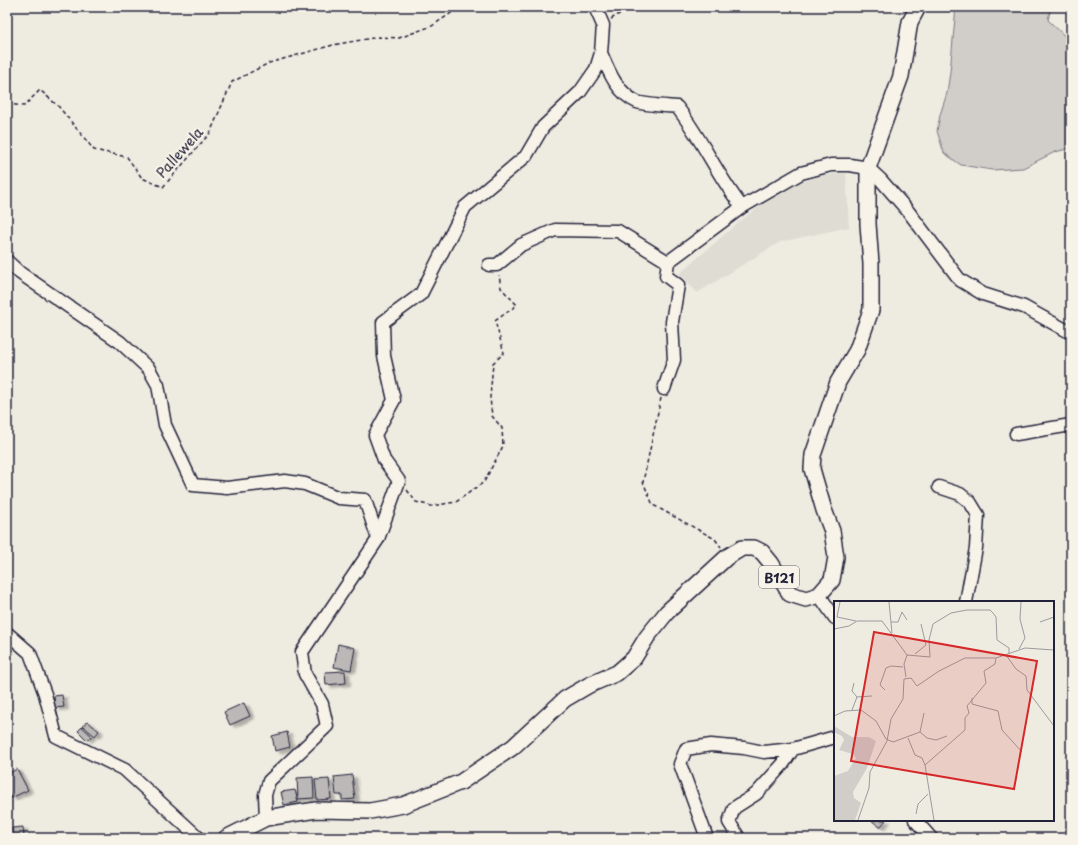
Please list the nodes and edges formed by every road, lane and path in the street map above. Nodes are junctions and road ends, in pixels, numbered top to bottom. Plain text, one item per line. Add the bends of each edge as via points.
1 (460, 7) edge
2 (595, 7) edge
3 (631, 7) edge
4 (918, 7) edge
5 (603, 25) junction
6 (600, 54) junction
7 (7, 104) edge
8 (868, 168) junction
9 (742, 207) junction
10 (7, 261) edge
11 (668, 262) junction
12 (493, 265) joint
13 (1071, 333) edge
14 (664, 388) joint
15 (1071, 425) edge
16 (1016, 434) dead end
17 (399, 481) junction
18 (938, 487) dead end
19 (378, 539) junction
20 (727, 557) junction
21 (819, 595) junction
22 (966, 601) edge
23 (834, 617) edge
24 (7, 633) edge
25 (834, 737) edge
26 (794, 748) junction
27 (266, 818) junction
28 (916, 821) edge
29 (198, 838) edge
30 (226, 838) edge
31 (707, 838) edge
32 (739, 838) edge
33 (931, 838) edge

1 - 7 path, Pallewela via 432,26 399,38 378,37 333,45 269,62 232,82 210,133 163,187 142,178 127,157 94,150 59,107 40,90 24,106
2 - 5 street
3 - 5 path
4 - 8 main road via 910,22 901,76
5 - 6 street
6 - 9 street via 615,84 630,98 638,102 677,107
6 - 17 street via 596,69 580,92 544,127 526,156 465,207 421,294 382,322 384,356 394,400 375,435 384,460
8 - 9 street via 831,165 801,173
8 - 13 street via 908,211 960,280 984,294 1024,307
8 - 21 main road via 871,310 856,350 838,382 813,455 812,469 832,531 836,557 832,580
9 - 11 street
10 - 19 street via 20,273 120,342 149,369 158,385 165,425 193,484 227,488 285,481 305,484 339,498 365,500
11 - 12 street via 618,231 555,230 521,246
11 - 14 street via 666,276 678,285 672,322 674,360
12 - 17 path via 501,288 518,305 495,321 504,353 493,363 490,398 492,416 502,428 503,446 484,482 456,502 431,506 416,502
14 - 20 path via 642,482 653,505 715,539
15 - 16 street
17 - 19 street
18 - 22 street via 960,494 970,502 978,514 976,548
19 - 27 street via 302,652 305,674 322,704 326,726 269,781
20 - 21 main road, B121 via 742,548 754,548 762,552 771,563 790,594 806,599
20 - 27 main road, B121 via 667,612 634,658 616,673 565,699 513,746 461,782 403,805 383,809 316,810
21 - 23 street
24 - 29 street via 30,653 45,694 56,736 124,770
25 - 26 street
26 - 31 street via 764,752 711,745 686,749 680,764
26 - 32 street via 756,794 734,808 729,822
27 - 30 main road, B121
28 - 33 street

